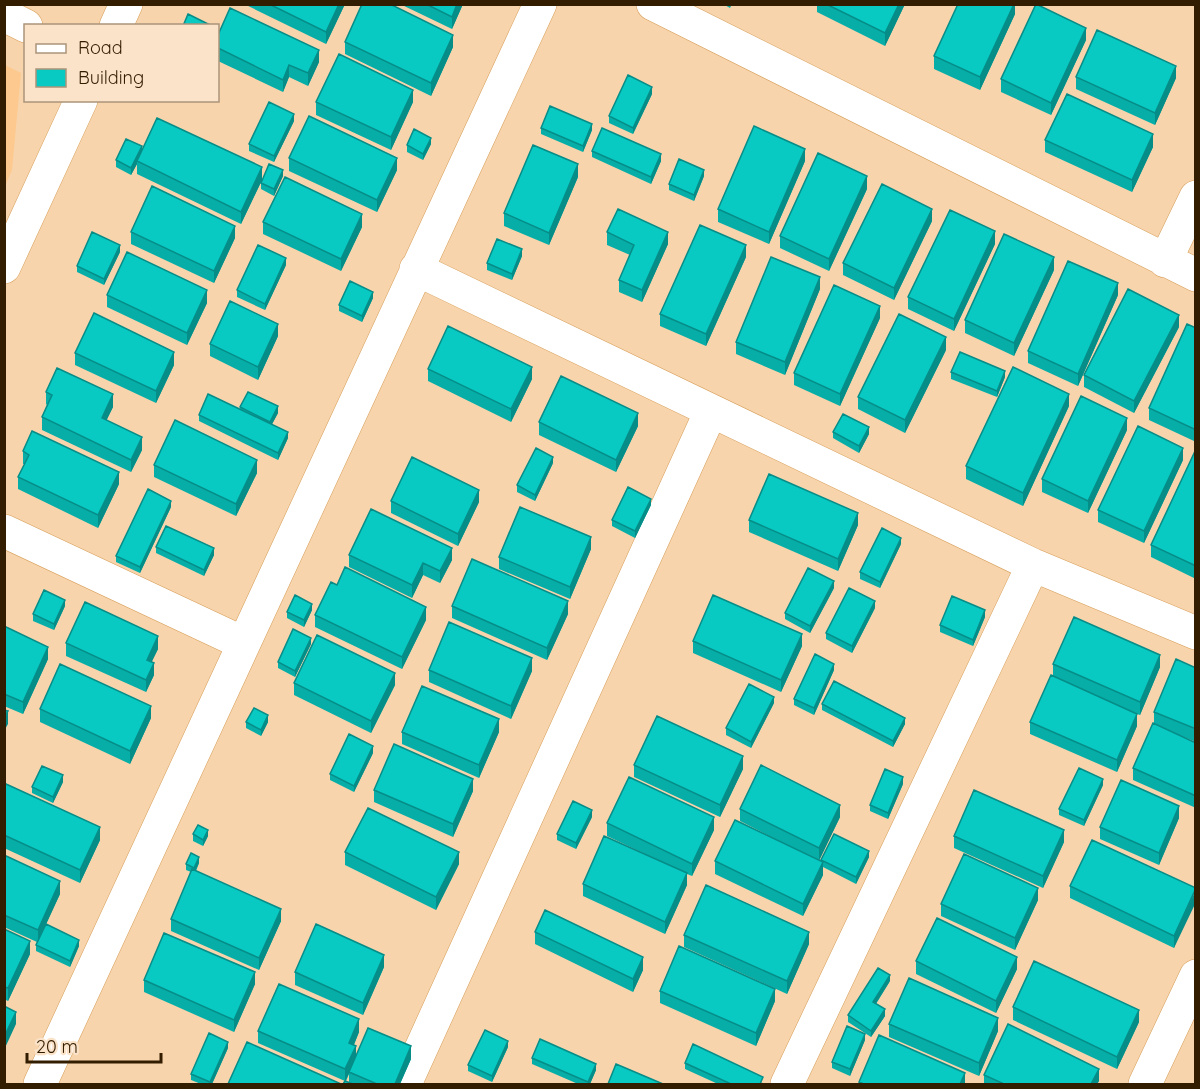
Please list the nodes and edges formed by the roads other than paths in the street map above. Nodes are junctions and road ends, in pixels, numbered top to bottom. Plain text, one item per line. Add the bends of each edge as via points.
1 (126, 4) edge
2 (540, 4) edge
3 (653, 4) edge
4 (4, 15) edge
5 (117, 24) edge
6 (24, 25) edge
7 (80, 102) edge
8 (1196, 197) edge
9 (1165, 261) junction
10 (4, 267) edge
11 (416, 269) junction
12 (1196, 275) edge
13 (711, 411) junction
14 (4, 531) edge
15 (1033, 565) junction
16 (1196, 633) edge
17 (243, 643) junction
18 (1196, 976) edge
19 (40, 1084) edge
20 (405, 1084) edge
21 (787, 1084) edge
22 (1145, 1084) edge

1 - 5 street
2 - 11 street
3 - 9 street
4 - 6 street
7 - 10 street
8 - 9 street
9 - 12 street
11 - 13 street
11 - 17 street
13 - 15 street
13 - 20 street
14 - 17 street
15 - 16 street
15 - 21 street
17 - 19 street
18 - 22 street

